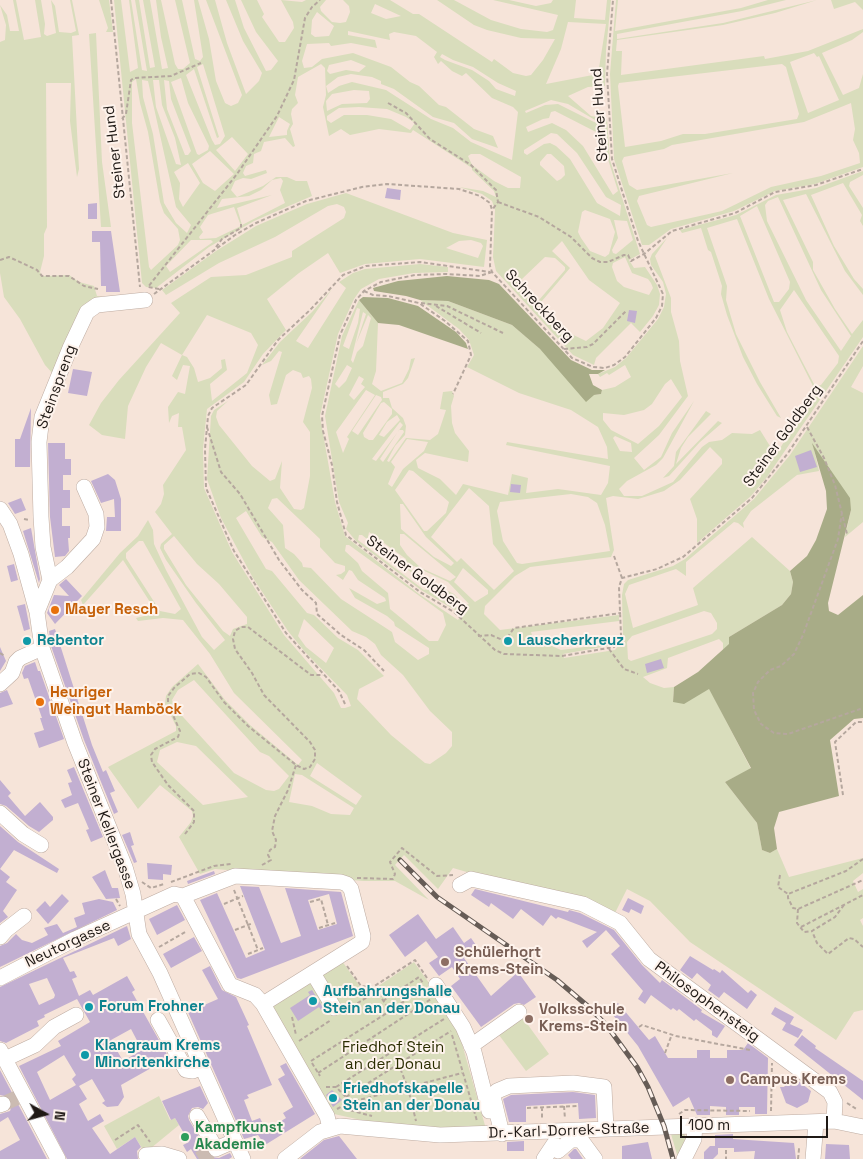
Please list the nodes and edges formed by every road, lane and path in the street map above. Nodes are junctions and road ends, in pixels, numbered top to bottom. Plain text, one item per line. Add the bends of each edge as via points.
1 (112, 0) edge
2 (320, 0) edge
3 (613, 0) edge
4 (201, 63) dead end
5 (388, 103) dead end
6 (122, 119) junction
7 (863, 168) edge
8 (498, 202) junction
9 (492, 210) junction
10 (241, 224) dead end
11 (215, 249) junction
12 (644, 254) junction
13 (0, 260) edge
14 (492, 272) junction
15 (98, 290) dead end
16 (159, 290) junction
17 (364, 291) junction
18 (145, 300) junction
19 (419, 303) junction
20 (434, 305) junction
21 (626, 311) dead end
22 (502, 332) dead end
23 (481, 333) dead end
24 (863, 341) edge
25 (564, 349) junction
26 (453, 394) dead end
27 (206, 426) junction
28 (806, 426) junction
29 (84, 488) dead end
30 (0, 509) edge
31 (842, 512) junction
32 (847, 534) dead end
33 (614, 556) dead end
34 (622, 578) junction
35 (50, 580) junction
36 (37, 612) junction
37 (621, 613) junction
38 (478, 636) junction
39 (42, 648) junction
40 (609, 649) junction
41 (384, 671) dead end
42 (638, 674) dead end
43 (323, 675) junction
44 (0, 684) edge
45 (345, 704) dead end
46 (863, 708) edge
47 (863, 722) edge
48 (296, 765) junction
49 (843, 795) dead end
50 (3, 823) edge
51 (185, 834) dead end
52 (41, 845) dead end
53 (405, 848) dead end
54 (863, 859) edge
55 (259, 867) dead end
56 (780, 875) dead end
57 (229, 878) junction
58 (863, 880) edge
59 (466, 882) joint
60 (788, 894) junction
61 (863, 895) edge
62 (183, 896) junction
63 (243, 896) dead end
64 (237, 898) junction
65 (310, 902) dead end
66 (224, 904) dead end
67 (844, 906) junction
68 (798, 910) junction
69 (136, 912) junction
70 (24, 916) dead end
71 (253, 923) dead end
72 (335, 923) dead end
73 (248, 925) junction
74 (328, 925) junction
75 (198, 926) junction
76 (801, 927) junction
77 (319, 928) dead end
78 (235, 930) dead end
79 (812, 931) junction
80 (0, 937) edge
81 (863, 947) edge
82 (263, 948) dead end
83 (154, 949) dead end
84 (258, 950) junction
85 (248, 954) dead end
86 (340, 956) junction
87 (313, 973) junction
88 (0, 978) edge
89 (431, 990) junction
90 (383, 1001) junction
91 (263, 1004) junction
92 (334, 1008) dead end
93 (390, 1010) junction
94 (441, 1012) dead end
95 (519, 1012) dead end
96 (76, 1015) dead end
97 (292, 1017) dead end
98 (445, 1018) junction
99 (158, 1020) dead end
100 (639, 1027) dead end
101 (451, 1031) junction
102 (672, 1034) junction
103 (299, 1040) junction
104 (471, 1046) junction
105 (303, 1048) dead end
106 (753, 1050) dead end
107 (665, 1052) dead end
108 (307, 1054) dead end
109 (2, 1055) edge
110 (780, 1055) junction
111 (311, 1062) junction
112 (398, 1064) junction
113 (202, 1067) junction
114 (318, 1073) junction
115 (462, 1073) junction
116 (336, 1087) junction
117 (408, 1088) junction
118 (346, 1097) junction
119 (348, 1103) junction
120 (564, 1106) junction
121 (577, 1106) dead end
122 (542, 1107) junction
123 (527, 1108) dead end
124 (685, 1110) dead end
125 (332, 1111) dead end
126 (753, 1111) dead end
127 (762, 1111) dead end
128 (197, 1116) dead end
129 (375, 1116) dead end
130 (408, 1121) dead end
131 (565, 1121) dead end
132 (834, 1121) junction
133 (417, 1122) junction
134 (816, 1122) junction
135 (422, 1123) dead end
136 (477, 1123) dead end
137 (695, 1125) junction
138 (863, 1126) edge
139 (543, 1127) junction
140 (330, 1128) junction
141 (606, 1129) junction
142 (498, 1134) junction
143 (115, 1140) dead end
144 (234, 1141) junction
145 (150, 1150) joint
146 (726, 1150) dead end
147 (558, 1151) edge
148 (58, 1159) edge
149 (179, 1159) edge
150 (243, 1159) edge
151 (285, 1159) edge
152 (544, 1159) edge
153 (595, 1159) edge
154 (684, 1159) edge
155 (726, 1159) edge
156 (813, 1159) edge

1 - 6 path, Steiner Hund
2 - 16 path via 305,18 294,80 278,116 148,287
3 - 12 path, Steiner Hund via 607,74 612,160
4 - 6 path via 171,76 131,80 126,114
5 - 8 path via 406,113 430,139 471,166 496,190
6 - 18 path, Steiner Hund via 140,286
7 - 12 path via 816,186 775,192 735,213 672,230
8 - 9 path
8 - 12 path via 539,217 571,237 600,262 624,255 631,261
9 - 11 path via 490,203 480,196 459,189 387,184 362,187 292,207 256,223
9 - 14 path, Schreckberg
10 - 11 path via 241,228 222,239
11 - 16 path
12 - 25 path, Schreckberg via 660,284 662,306 625,356 614,365 593,367 572,358
13 - 15 path via 9,256 42,276 69,276
14 - 17 path via 480,276 415,275 380,282
14 - 25 path, Schreckberg
14 - 27 path via 420,262 366,266 343,275 278,340 246,385 212,408
16 - 18 path
17 - 19 path
17 - 38 path, Steiner Goldberg via 356,300 340,335 322,416 342,525 354,543 420,592 454,612
18 - 35 street, Steinspreng via 97,305 87,312 40,424 41,517
19 - 20 path
19 - 26 path via 457,331 471,348
20 - 22 path via 447,306
20 - 23 path
21 - 25 path via 593,344
24 - 28 path, Steiner Goldberg
27 - 41 path via 221,472 240,494 283,566 316,603 318,614 340,635 364,650
27 - 43 path via 206,488 234,551 286,633
28 - 31 path via 835,484
28 - 34 path, Steiner Goldberg via 752,498 699,545 672,564
29 - 35 street via 96,514 97,527 93,539 67,568
30 - 36 street, Steiner Kellergasse via 20,521 21,554
31 - 32 path
31 - 46 path via 838,539 803,636 794,654 758,682 753,693 754,710 762,724 774,733 788,734
33 - 34 path
34 - 37 path via 619,587
35 - 36 street
36 - 39 street, Steiner Kellergasse
37 - 38 path via 514,628 504,640 491,635
37 - 40 path via 621,636
38 - 40 path, Steiner Goldberg via 504,654 552,657
39 - 44 street via 20,658 12,673
39 - 69 street, Steiner Kellergasse via 125,867
40 - 42 path via 624,668
43 - 45 path via 339,691
43 - 48 path via 311,675 248,627 235,631 234,649 264,695 315,750 315,759 310,767 304,769
47 - 49 path via 856,722 835,742
48 - 51 path via 242,720 206,677 190,674 168,696 168,704 180,731 178,737 155,749 151,755 152,762 168,785 194,811 194,822
48 - 55 path via 275,816 272,831 276,847 268,855 271,860
50 - 52 street
53 - 59 path via 437,876 457,874
54 - 60 path via 846,871
56 - 60 path via 778,887
57 - 62 street, Neutorgasse
57 - 64 path
57 - 86 street, Neutorgasse via 347,884 363,936 362,942
58 - 68 path
59 - 110 street, Philosophensteig via 583,904 599,911 620,924 649,960
60 - 68 path
61 - 67 path
62 - 69 street, Neutorgasse via 174,894
62 - 75 street
63 - 64 path
64 - 66 path
64 - 73 path
65 - 74 path via 321,899
67 - 76 path
67 - 79 path via 835,917
68 - 76 path via 797,923
69 - 88 street, Neutorgasse
69 - 113 street, Steiner Kellergasse via 140,934
70 - 80 street
71 - 73 path
72 - 74 path
73 - 78 path
73 - 84 path
74 - 77 path
75 - 83 path
75 - 91 street via 230,985 254,995
76 - 79 path via 804,932
79 - 81 path via 817,943 828,954 849,938
82 - 84 path
84 - 85 path
86 - 87 street
86 - 89 path via 361,986 372,988 415,960 431,983
87 - 91 street
87 - 92 street
89 - 90 path via 420,977
89 - 93 path
89 - 104 street via 463,1026
89 - 114 path
90 - 93 path
90 - 103 path via 377,991
91 - 140 street via 327,1116
93 - 111 path
94 - 98 path
95 - 104 street
96 - 109 street via 54,1027 35,1045
97 - 103 path
98 - 101 path
98 - 116 path
99 - 113 street via 186,1070
100 - 102 path via 642,1025
101 - 112 path
101 - 115 path
102 - 106 path
102 - 107 path
103 - 105 path
104 - 142 street
108 - 111 path
109 - 148 street
110 - 127 path via 772,1053 771,1111
110 - 132 street, Philosophensteig via 830,1092 835,1102
111 - 114 path
112 - 117 path
112 - 118 path
113 - 144 street, Steiner Kellergasse
114 - 116 path via 326,1088
115 - 117 path
115 - 136 path
116 - 118 path
117 - 119 path
117 - 133 path
118 - 119 path
119 - 125 path
119 - 129 path via 348,1110
120 - 121 path
120 - 122 path
120 - 131 path
122 - 123 path
122 - 139 path
124 - 126 path
128 - 144 street via 214,1151
130 - 133 path
132 - 134 street, Dr.-Karl-Dorrek-Straße
132 - 138 street, Dr.-Karl-Dorrek-Straße
133 - 135 path
134 - 137 street, Dr.-Karl-Dorrek-Straße
134 - 156 street
137 - 141 street, Dr.-Karl-Dorrek-Straße
137 - 154 street via 695,1134
139 - 141 street, Dr.-Karl-Dorrek-Straße
139 - 142 street, Dr.-Karl-Dorrek-Straße
139 - 147 street
140 - 142 street, Dr.-Karl-Dorrek-Straße via 349,1126 426,1135
140 - 151 street
141 - 142 street via 604,1087 573,1083 509,1086 497,1091 493,1096
143 - 145 path via 138,1125
144 - 150 street, Steiner Kellergasse
145 - 149 street
146 - 155 path
147 - 152 street
147 - 153 street via 571,1140 582,1140

